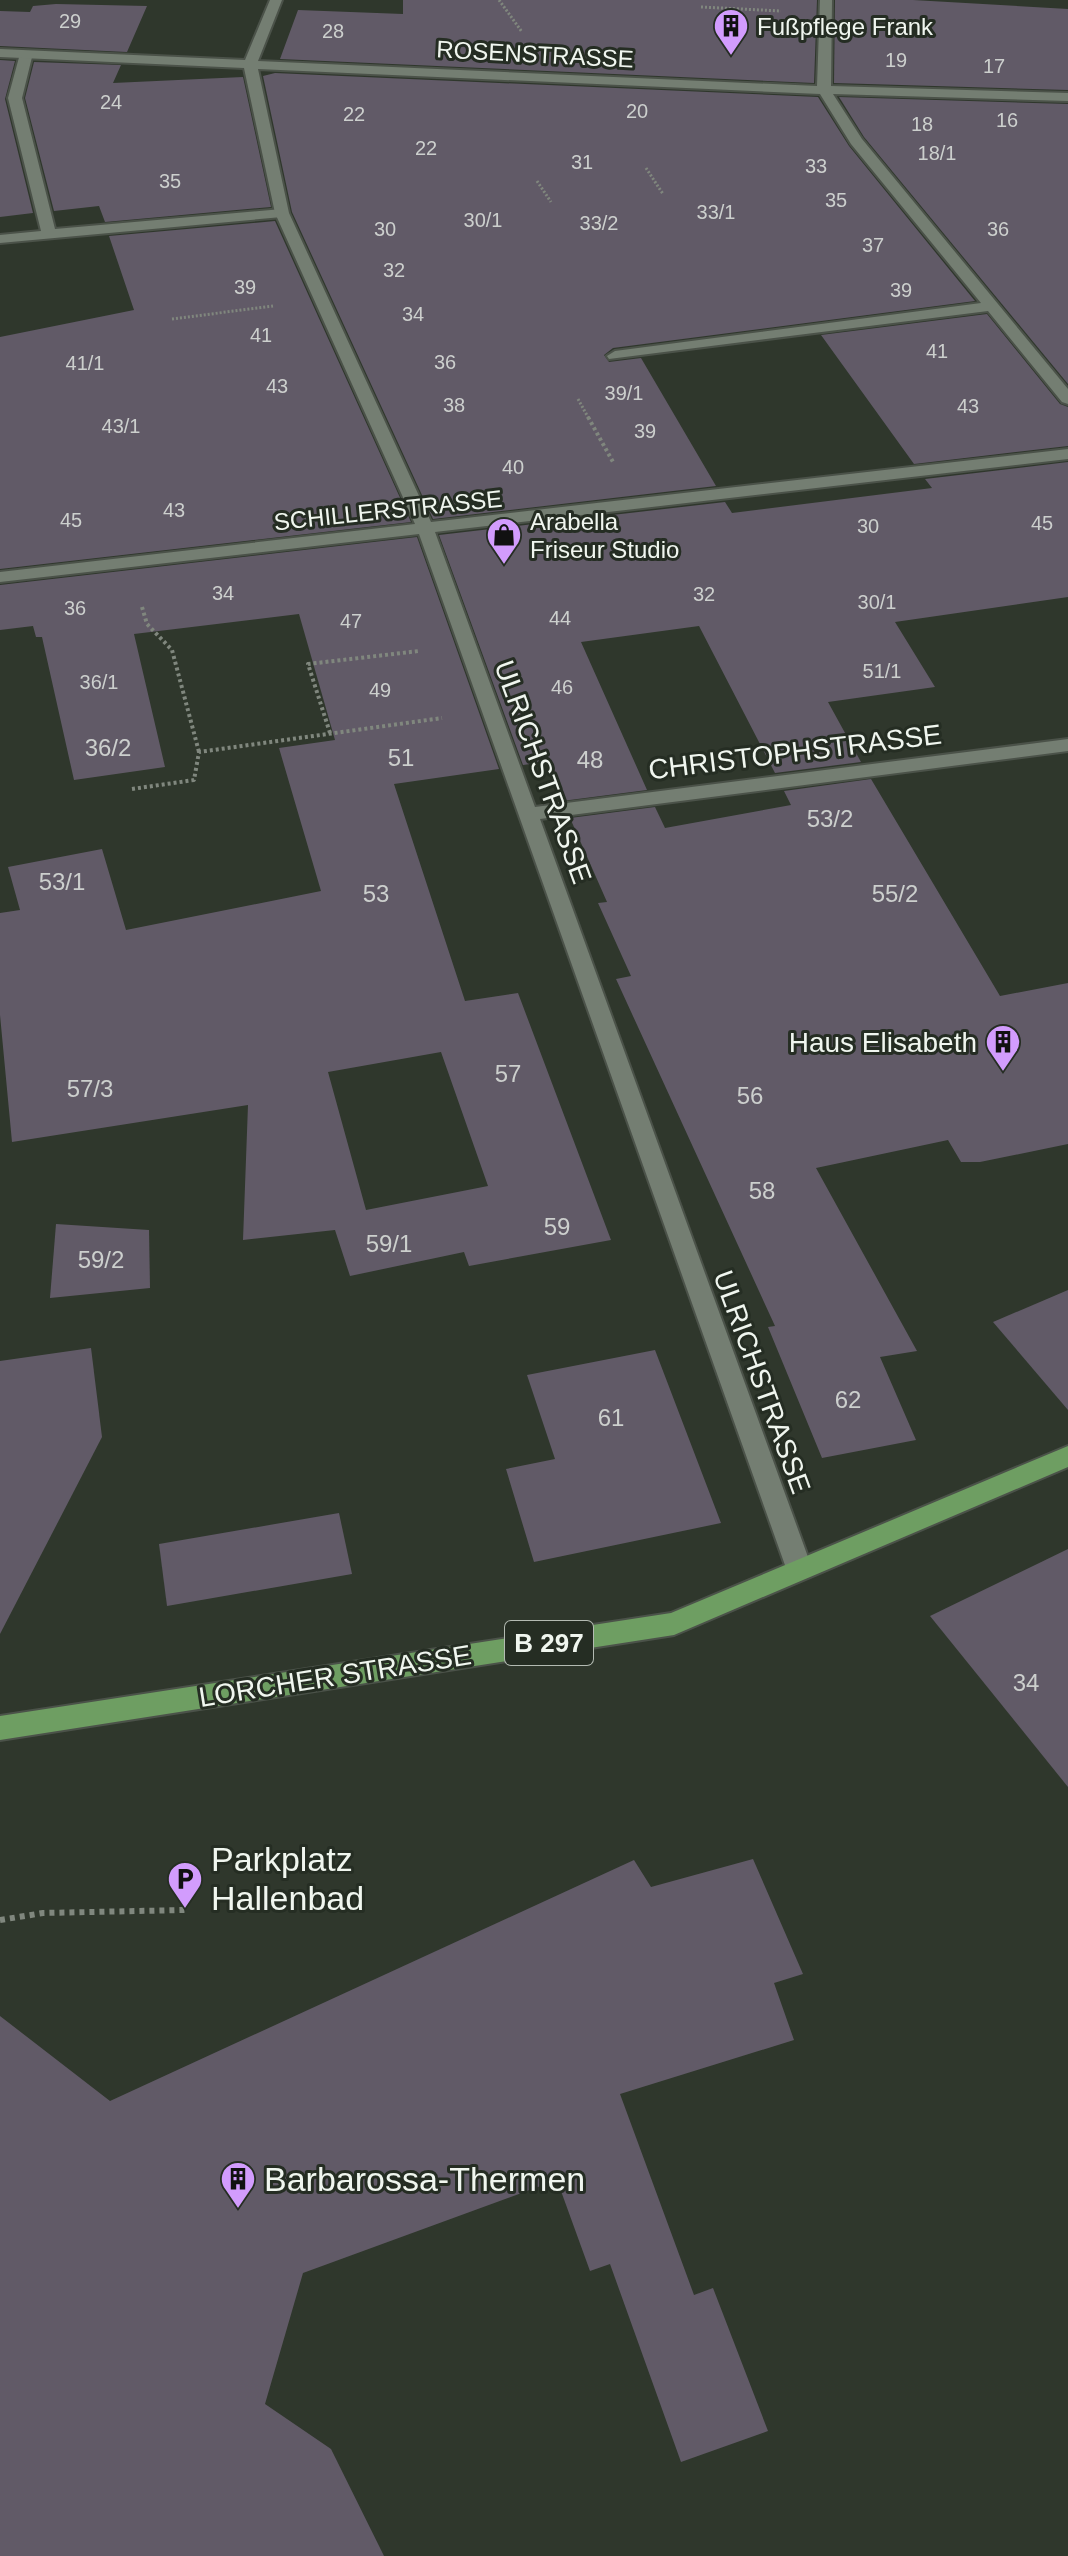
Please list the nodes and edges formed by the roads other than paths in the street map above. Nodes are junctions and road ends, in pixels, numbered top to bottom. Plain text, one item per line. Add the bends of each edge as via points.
1 (276, 0) edge
2 (826, 6) edge
3 (0, 53) edge
4 (26, 53) junction
5 (250, 63) junction
6 (824, 90) junction
7 (1068, 97) edge
8 (282, 213) junction
9 (49, 234) junction
10 (0, 239) edge
11 (992, 306) junction
12 (615, 356) dead end
13 (1068, 399) edge
14 (1068, 454) edge
15 (426, 530) junction
16 (0, 577) edge
17 (1068, 745) edge
18 (528, 814) junction
19 (1068, 1456) edge
20 (799, 1568) junction
21 (0, 1728) edge

1 - 5 street
2 - 6 street
3 - 4 street, ROSENSTRASSE
4 - 5 street, ROSENSTRASSE
4 - 9 street via 15,98
5 - 6 street, ROSENSTRASSE
5 - 8 street, ULRICHSTRASSE
6 - 7 street, ROSENSTRASSE
6 - 11 street via 856,141
8 - 9 street
8 - 15 street, ULRICHSTRASSE
9 - 10 street
11 - 12 street
11 - 13 street
14 - 15 street, SCHILLERSTRASSE
15 - 16 street, SCHILLERSTRASSE
15 - 18 street, ULRICHSTRASSE
17 - 18 street, CHRISTOPHSTRASSE
18 - 20 street, ULRICHSTRASSE
19 - 20 main road, LORCHER STRASSE / B 297
20 - 21 main road, LORCHER STRASSE / B 297 via 674,1624

